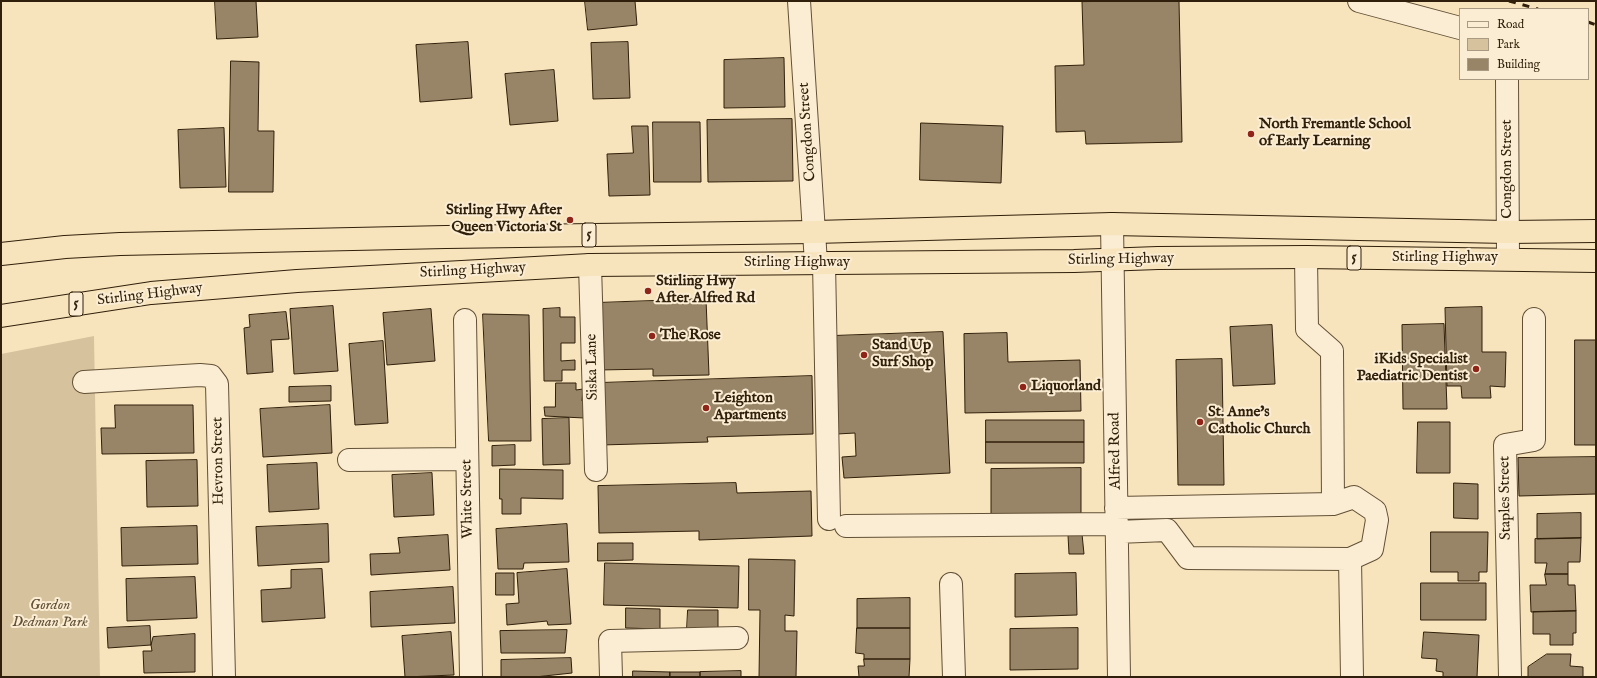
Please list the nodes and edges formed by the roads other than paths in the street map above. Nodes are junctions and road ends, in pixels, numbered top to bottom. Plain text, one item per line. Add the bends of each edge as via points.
1 (799, 1) edge
2 (1359, 1) edge
3 (1459, 28) edge
4 (1507, 80) edge
5 (1112, 224) junction
6 (1596, 231) edge
7 (815, 232) junction
8 (1508, 232) junction
9 (1, 254) edge
10 (1306, 257) junction
11 (1508, 259) junction
12 (1112, 260) junction
13 (1596, 261) edge
14 (820, 263) junction
15 (590, 265) junction
16 (1, 316) edge
17 (1534, 319) dead end
18 (465, 320) dead end
19 (84, 382) dead end
20 (467, 459) junction
21 (349, 460) dead end
22 (596, 470) dead end
23 (1333, 504) junction
24 (1117, 521) junction
25 (1350, 559) junction
26 (951, 584) dead end
27 (737, 638) dead end
28 (224, 677) edge
29 (471, 677) edge
30 (611, 677) edge
31 (954, 677) edge
32 (1119, 677) edge
33 (1352, 677) edge
34 (1510, 677) edge

1 - 7 street, Congdon Street
2 - 3 street
4 - 8 street, Congdon Street
5 - 7 highway, Stirling Highway / 5
5 - 8 highway, Stirling Highway / 5
5 - 12 street, Alfred Road
6 - 8 highway, Stirling Highway / 5
7 - 9 highway, Stirling Highway / 5 via 120,244
7 - 14 street, Congdon Street
8 - 11 street, Congdon Street
10 - 11 highway, Stirling Highway / 5
10 - 12 highway, Stirling Highway / 5
10 - 23 street via 1307,330 1332,351
11 - 13 highway, Stirling Highway / 5
12 - 14 highway, Stirling Highway / 5
12 - 24 street, Alfred Road
14 - 15 highway, Stirling Highway / 5
14 - 24 street, Congdon Street via 837,523
15 - 16 highway, Stirling Highway / 5 via 298,281 151,293
15 - 22 street, Siska Lane
17 - 34 street, Staples Street via 1534,440 1505,445
18 - 20 street, White Street
19 - 28 street, Hevron Street via 200,374 211,376 217,384
20 - 21 street
20 - 29 street, White Street
23 - 24 street
23 - 25 street via 1354,497 1375,511 1372,549
24 - 25 street via 1167,530 1188,558
24 - 32 street, Alfred Road
25 - 33 street
26 - 31 street
27 - 30 street via 610,641

